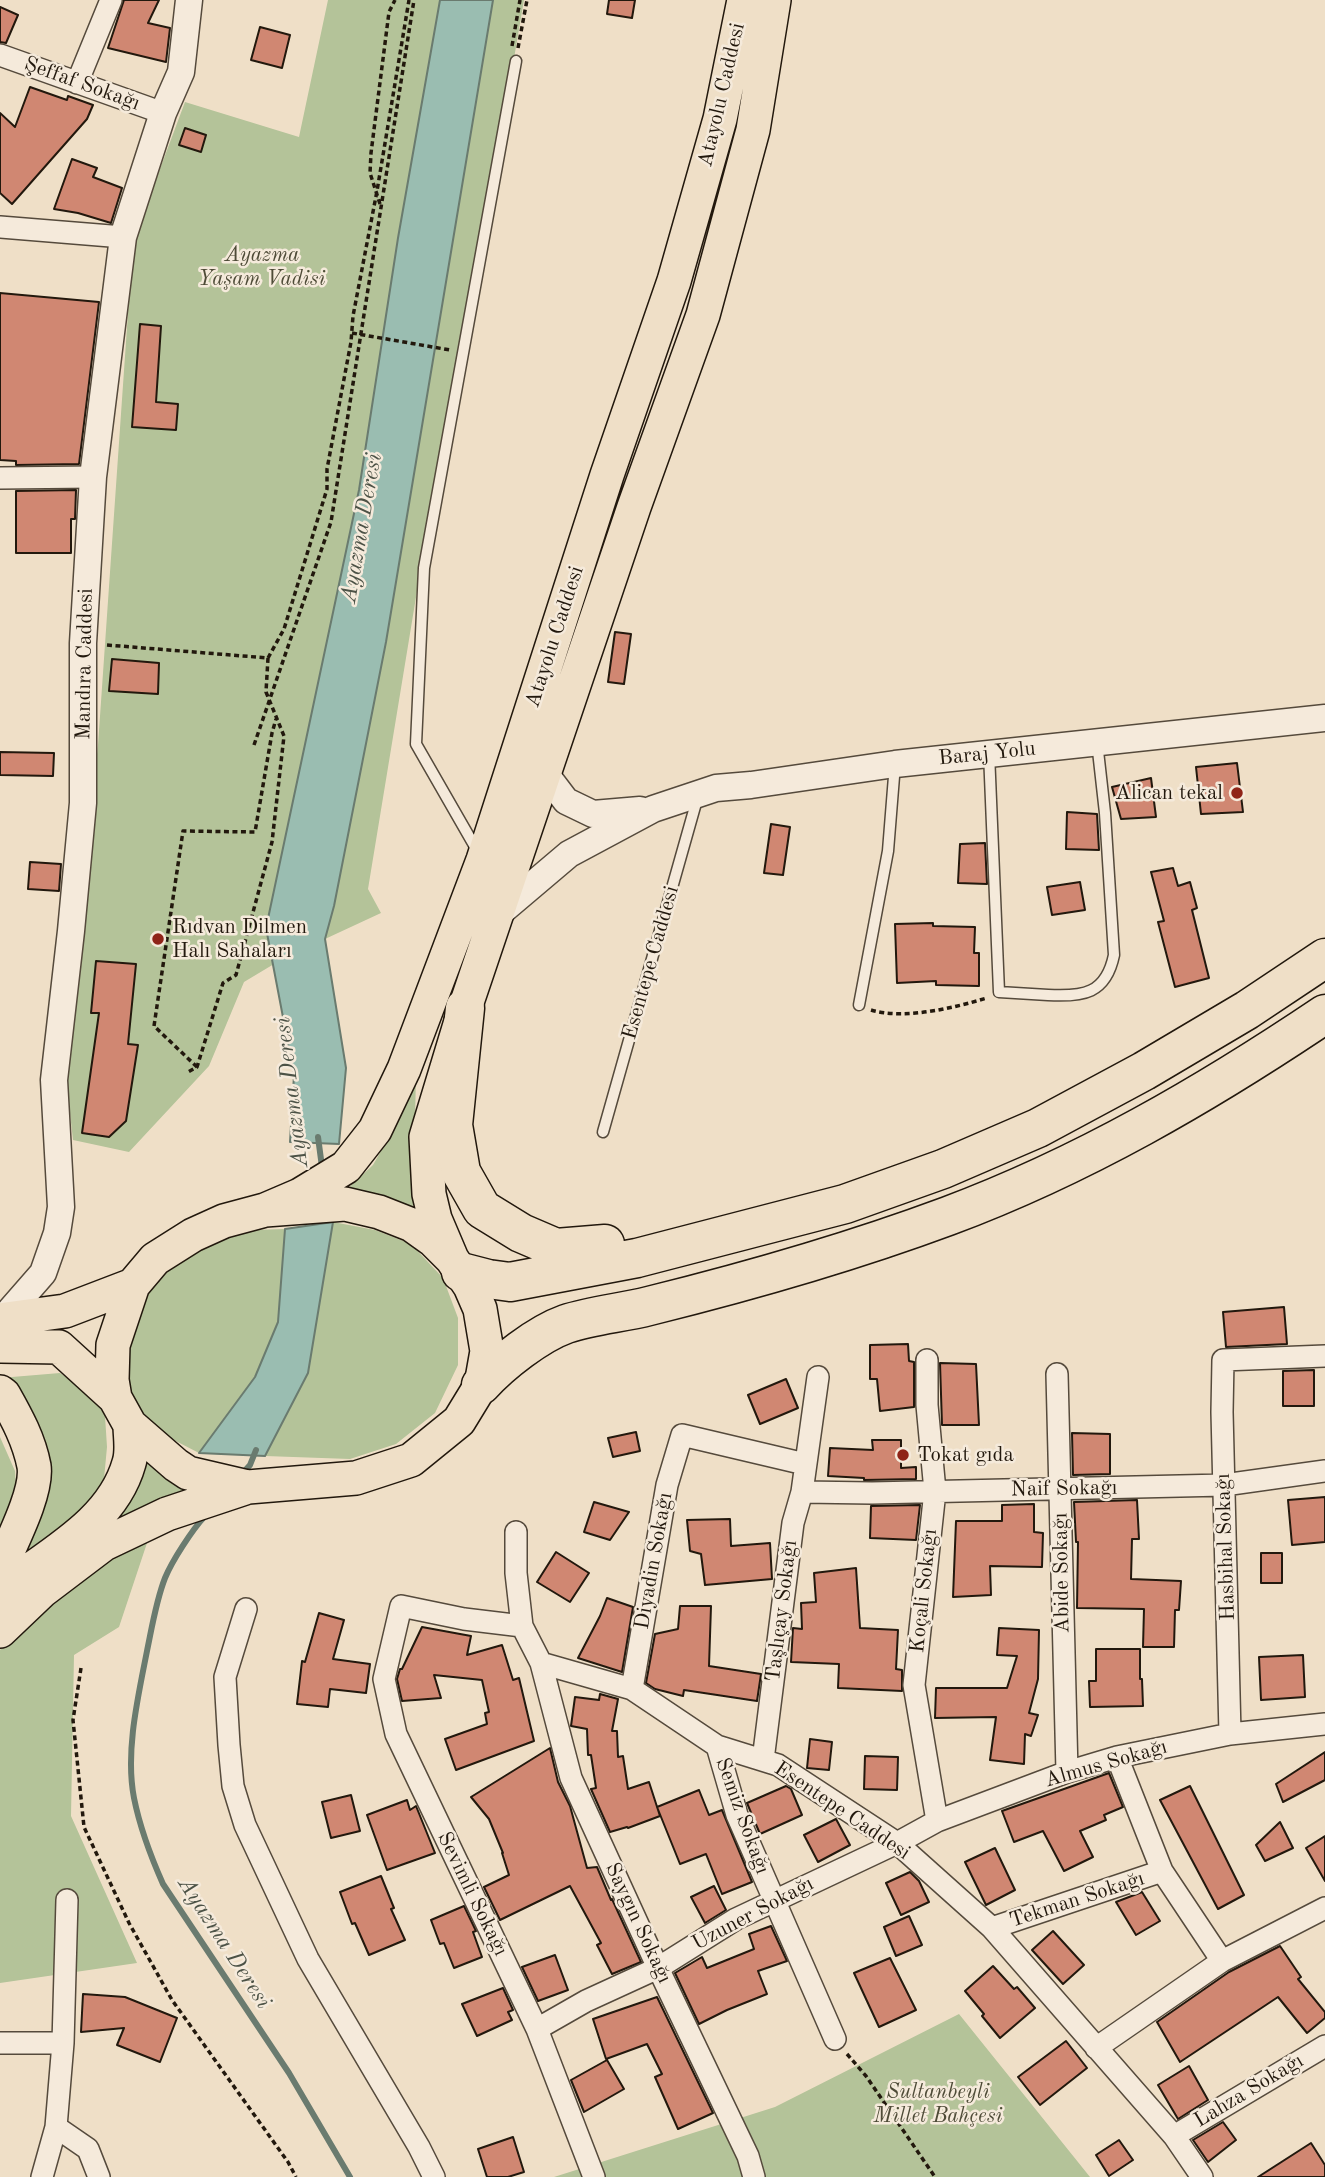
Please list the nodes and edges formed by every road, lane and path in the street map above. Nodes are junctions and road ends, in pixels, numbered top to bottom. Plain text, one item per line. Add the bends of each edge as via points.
1 (111, 0) edge
2 (189, 0) edge
3 (395, 0) edge
4 (412, 0) edge
5 (520, 0) edge
6 (527, 0) edge
7 (744, 0) edge
8 (774, 0) edge
9 (512, 47) dead end
10 (0, 55) edge
11 (516, 61) joint
12 (76, 83) junction
13 (163, 113) junction
14 (377, 191) junction
15 (380, 205) junction
16 (0, 228) edge
17 (123, 237) junction
18 (352, 333) junction
19 (360, 334) junction
20 (438, 347) dead end
21 (93, 477) junction
22 (0, 478) edge
23 (83, 643) junction
24 (268, 658) junction
25 (269, 701) junction
26 (1325, 718) edge
27 (276, 719) junction
28 (1097, 741) junction
29 (254, 745) dead end
30 (989, 753) junction
31 (895, 764) junction
32 (544, 772) junction
33 (699, 793) junction
34 (653, 809) junction
35 (483, 860) junction
36 (497, 915) junction
37 (1325, 958) edge
38 (999, 992) junction
39 (859, 1005) joint
40 (465, 1008) junction
41 (1325, 1014) edge
42 (197, 1068) junction
43 (188, 1072) dead end
44 (603, 1132) dead end
45 (845, 1203) junction
46 (265, 1210) junction
47 (457, 1266) junction
48 (133, 1284) junction
49 (1, 1329) edge
50 (1325, 1356) edge
51 (927, 1360) dead end
52 (1057, 1374) dead end
53 (818, 1377) dead end
54 (481, 1385) junction
55 (0, 1392) edge
56 (123, 1411) junction
57 (805, 1464) junction
58 (1325, 1471) edge
59 (1224, 1485) junction
60 (248, 1487) junction
61 (1060, 1489) junction
62 (936, 1491) junction
63 (802, 1492) junction
64 (516, 1532) dead end
65 (0, 1569) edge
66 (0, 1592) edge
67 (246, 1609) dead end
68 (522, 1626) junction
69 (0, 1631) edge
70 (541, 1663) junction
71 (81, 1668) dead end
72 (632, 1689) junction
73 (1325, 1724) edge
74 (1230, 1734) junction
75 (717, 1746) junction
76 (1117, 1757) junction
77 (763, 1760) junction
78 (1067, 1772) junction
79 (937, 1821) junction
80 (897, 1843) junction
81 (1162, 1871) junction
82 (67, 1900) dead end
83 (774, 1901) junction
84 (1325, 1908) edge
85 (992, 1928) junction
86 (1222, 1961) junction
87 (658, 1968) junction
88 (537, 2029) junction
89 (835, 2039) joint
90 (0, 2043) edge
91 (63, 2043) junction
92 (1325, 2046) edge
93 (1096, 2048) junction
94 (57, 2127) junction
95 (1174, 2136) junction
96 (42, 2177) edge
97 (99, 2177) edge
98 (296, 2177) edge
99 (433, 2177) edge
100 (594, 2177) edge
101 (754, 2177) edge
102 (935, 2177) edge
103 (1202, 2177) edge

1 - 12 street
2 - 13 street, Mandıra Caddesi via 181,72
3 - 14 path via 389,12 371,153 370,173
4 - 14 path
4 - 15 path
5 - 9 path
6 - 11 path
7 - 35 main road, Atayolu Caddesi via 720,119 674,282
8 - 32 main road, Atayolu Caddesi via 753,130 704,315
10 - 12 street, Şeffaf Sokağı
11 - 35 lane via 424,568 416,744
12 - 13 street, Şeffaf Sokağı
13 - 17 street, Mandıra Caddesi
14 - 15 path
14 - 18 path
15 - 19 path
16 - 17 street
17 - 21 street, Mandıra Caddesi
18 - 19 path
18 - 24 path via 327,489 284,629
19 - 20 path
19 - 25 path via 331,522
21 - 22 street
21 - 23 street, Mandıra Caddesi
23 - 24 path
23 - 49 street, Mandıra Caddesi via 83,803 54,1080 61,1207 43,1273
24 - 25 path
25 - 27 path
25 - 29 path
26 - 28 street, Baraj Yolu
27 - 42 path via 284,736 272,842 236,975 223,983
27 - 42 path via 255,832 183,831 154,1026
28 - 30 street, Baraj Yolu
28 - 38 lane via 1112,964 1102,982 1075,996
30 - 31 street, Baraj Yolu
30 - 38 lane
31 - 33 street, Baraj Yolu
31 - 39 lane via 888,851
32 - 34 street, Baraj Yolu via 566,801 593,814
32 - 36 main road, Atayolu Caddesi
33 - 34 street, Baraj Yolu
33 - 44 lane, Esentepe Caddesi
34 - 36 street, Baraj Yolu via 569,854
35 - 46 main road, Atayolu Caddesi via 404,1069 375,1130 346,1167
36 - 40 main road, Atayolu Caddesi
37 - 45 highway via 1247,1010 1038,1128 943,1169
38 - 39 path via 910,1014 894,1015
40 - 45 highway via 453,1125 461,1171 482,1209 521,1233 556,1248 643,1241
40 - 47 main road, Atayolu Caddesi via 426,1137 435,1219
41 - 54 highway via 1167,1112 1045,1176 855,1249 648,1307 566,1324 530,1344
42 - 43 path
45 - 47 highway via 637,1258 510,1282
46 - 47 main road via 345,1204 379,1212 412,1225
46 - 48 main road via 193,1235 155,1259
47 - 54 main road, Atayolu Caddesi via 480,1309 487,1351
48 - 49 main road via 65,1311
48 - 56 main road via 113,1345 112,1380
49 - 56 main road via 59,1348
50 - 59 street, Hasbihal Sokağı via 1223,1360
51 - 62 street, Koçali Sokağı
52 - 61 street, Abide Sokağı
53 - 57 street, Taşlıçay Sokağı
54 - 60 main road via 459,1421 411,1460 356,1478
55 - 65 main road via 25,1434 34,1469 28,1503
56 - 60 main road via 188,1473
56 - 66 main road via 130,1460 120,1487 94,1520
57 - 63 street, Taşlıçay Sokağı
57 - 72 street, Diyadin Sokağı via 682,1435 667,1485
58 - 59 street, Naif Sokağı
59 - 61 street, Naif Sokağı
59 - 74 street, Hasbihal Sokağı
60 - 69 main road via 167,1514 104,1544 42,1591
61 - 62 street, Naif Sokağı
61 - 78 street, Abide Sokağı
62 - 63 street, Naif Sokağı
62 - 79 street, Koçali Sokağı via 914,1685
63 - 77 street, Taşlıçay Sokağı via 793,1523
64 - 68 street
67 - 99 street via 225,1677 233,1786 245,1825 308,1959
68 - 70 street
68 - 88 street, Sevimli Sokağı via 401,1606 384,1679 396,1734
70 - 72 street, Esentepe Caddesi
70 - 87 street, Saygın Sokağı via 571,1778
71 - 98 path via 73,1720 84,1827 172,2000
72 - 75 street, Esentepe Caddesi
73 - 74 street, Almus Sokağı
74 - 76 street, Almus Sokağı
75 - 77 street, Esentepe Caddesi
75 - 83 street, Semiz Sokağı via 737,1815
76 - 78 street, Almus Sokağı
76 - 81 street
77 - 80 street, Esentepe Caddesi via 778,1765
78 - 79 street, Almus Sokağı
79 - 80 street, Almus Sokağı
80 - 83 street, Uzuner Sokağı
80 - 85 street, Esentepe Caddesi
81 - 85 street, Tekman Sokağı
81 - 86 street
82 - 91 street
83 - 87 street, Uzuner Sokağı
83 - 89 street, Semiz Sokağı
84 - 86 street
85 - 93 street, Esentepe Caddesi
86 - 93 street
87 - 88 street, Uzuner Sokağı
87 - 101 street, Saygın Sokağı
88 - 100 street, Sevimli Sokağı
89 - 102 path
90 - 91 street
91 - 94 street
92 - 95 street, Lahza Sokağı
93 - 95 street, Esentepe Caddesi
94 - 96 street
94 - 97 street via 88,2149
95 - 103 street, Esentepe Caddesi

